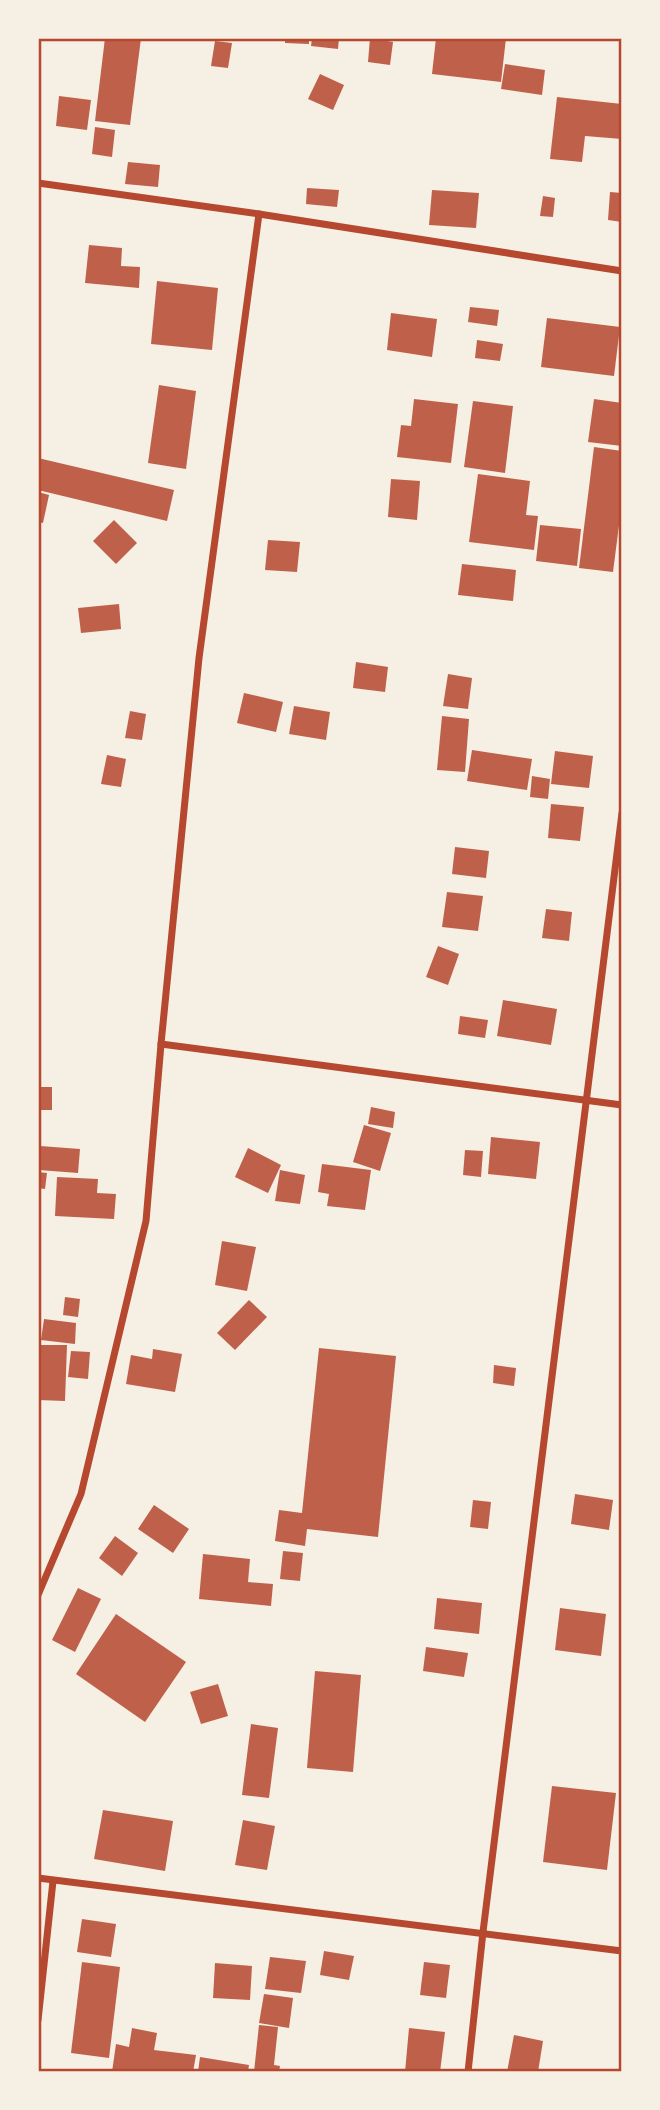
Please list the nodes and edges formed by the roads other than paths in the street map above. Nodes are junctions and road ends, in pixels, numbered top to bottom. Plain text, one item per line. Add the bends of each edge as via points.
1 (38, 183) edge
2 (259, 214) junction
3 (621, 271) edge
4 (621, 813) edge
5 (161, 1044) junction
6 (585, 1101) junction
7 (621, 1105) edge
8 (38, 1595) edge
9 (38, 1878) edge
10 (53, 1881) junction
11 (483, 1932) junction
12 (621, 1951) edge
13 (38, 2020) edge
14 (468, 2071) edge

1 - 2 street
2 - 3 street
2 - 5 street via 199,658
4 - 6 street
5 - 6 street
5 - 8 street via 146,1221 81,1494
6 - 7 street
6 - 11 street
9 - 10 street
10 - 11 street
10 - 13 street
11 - 12 street
11 - 14 street

